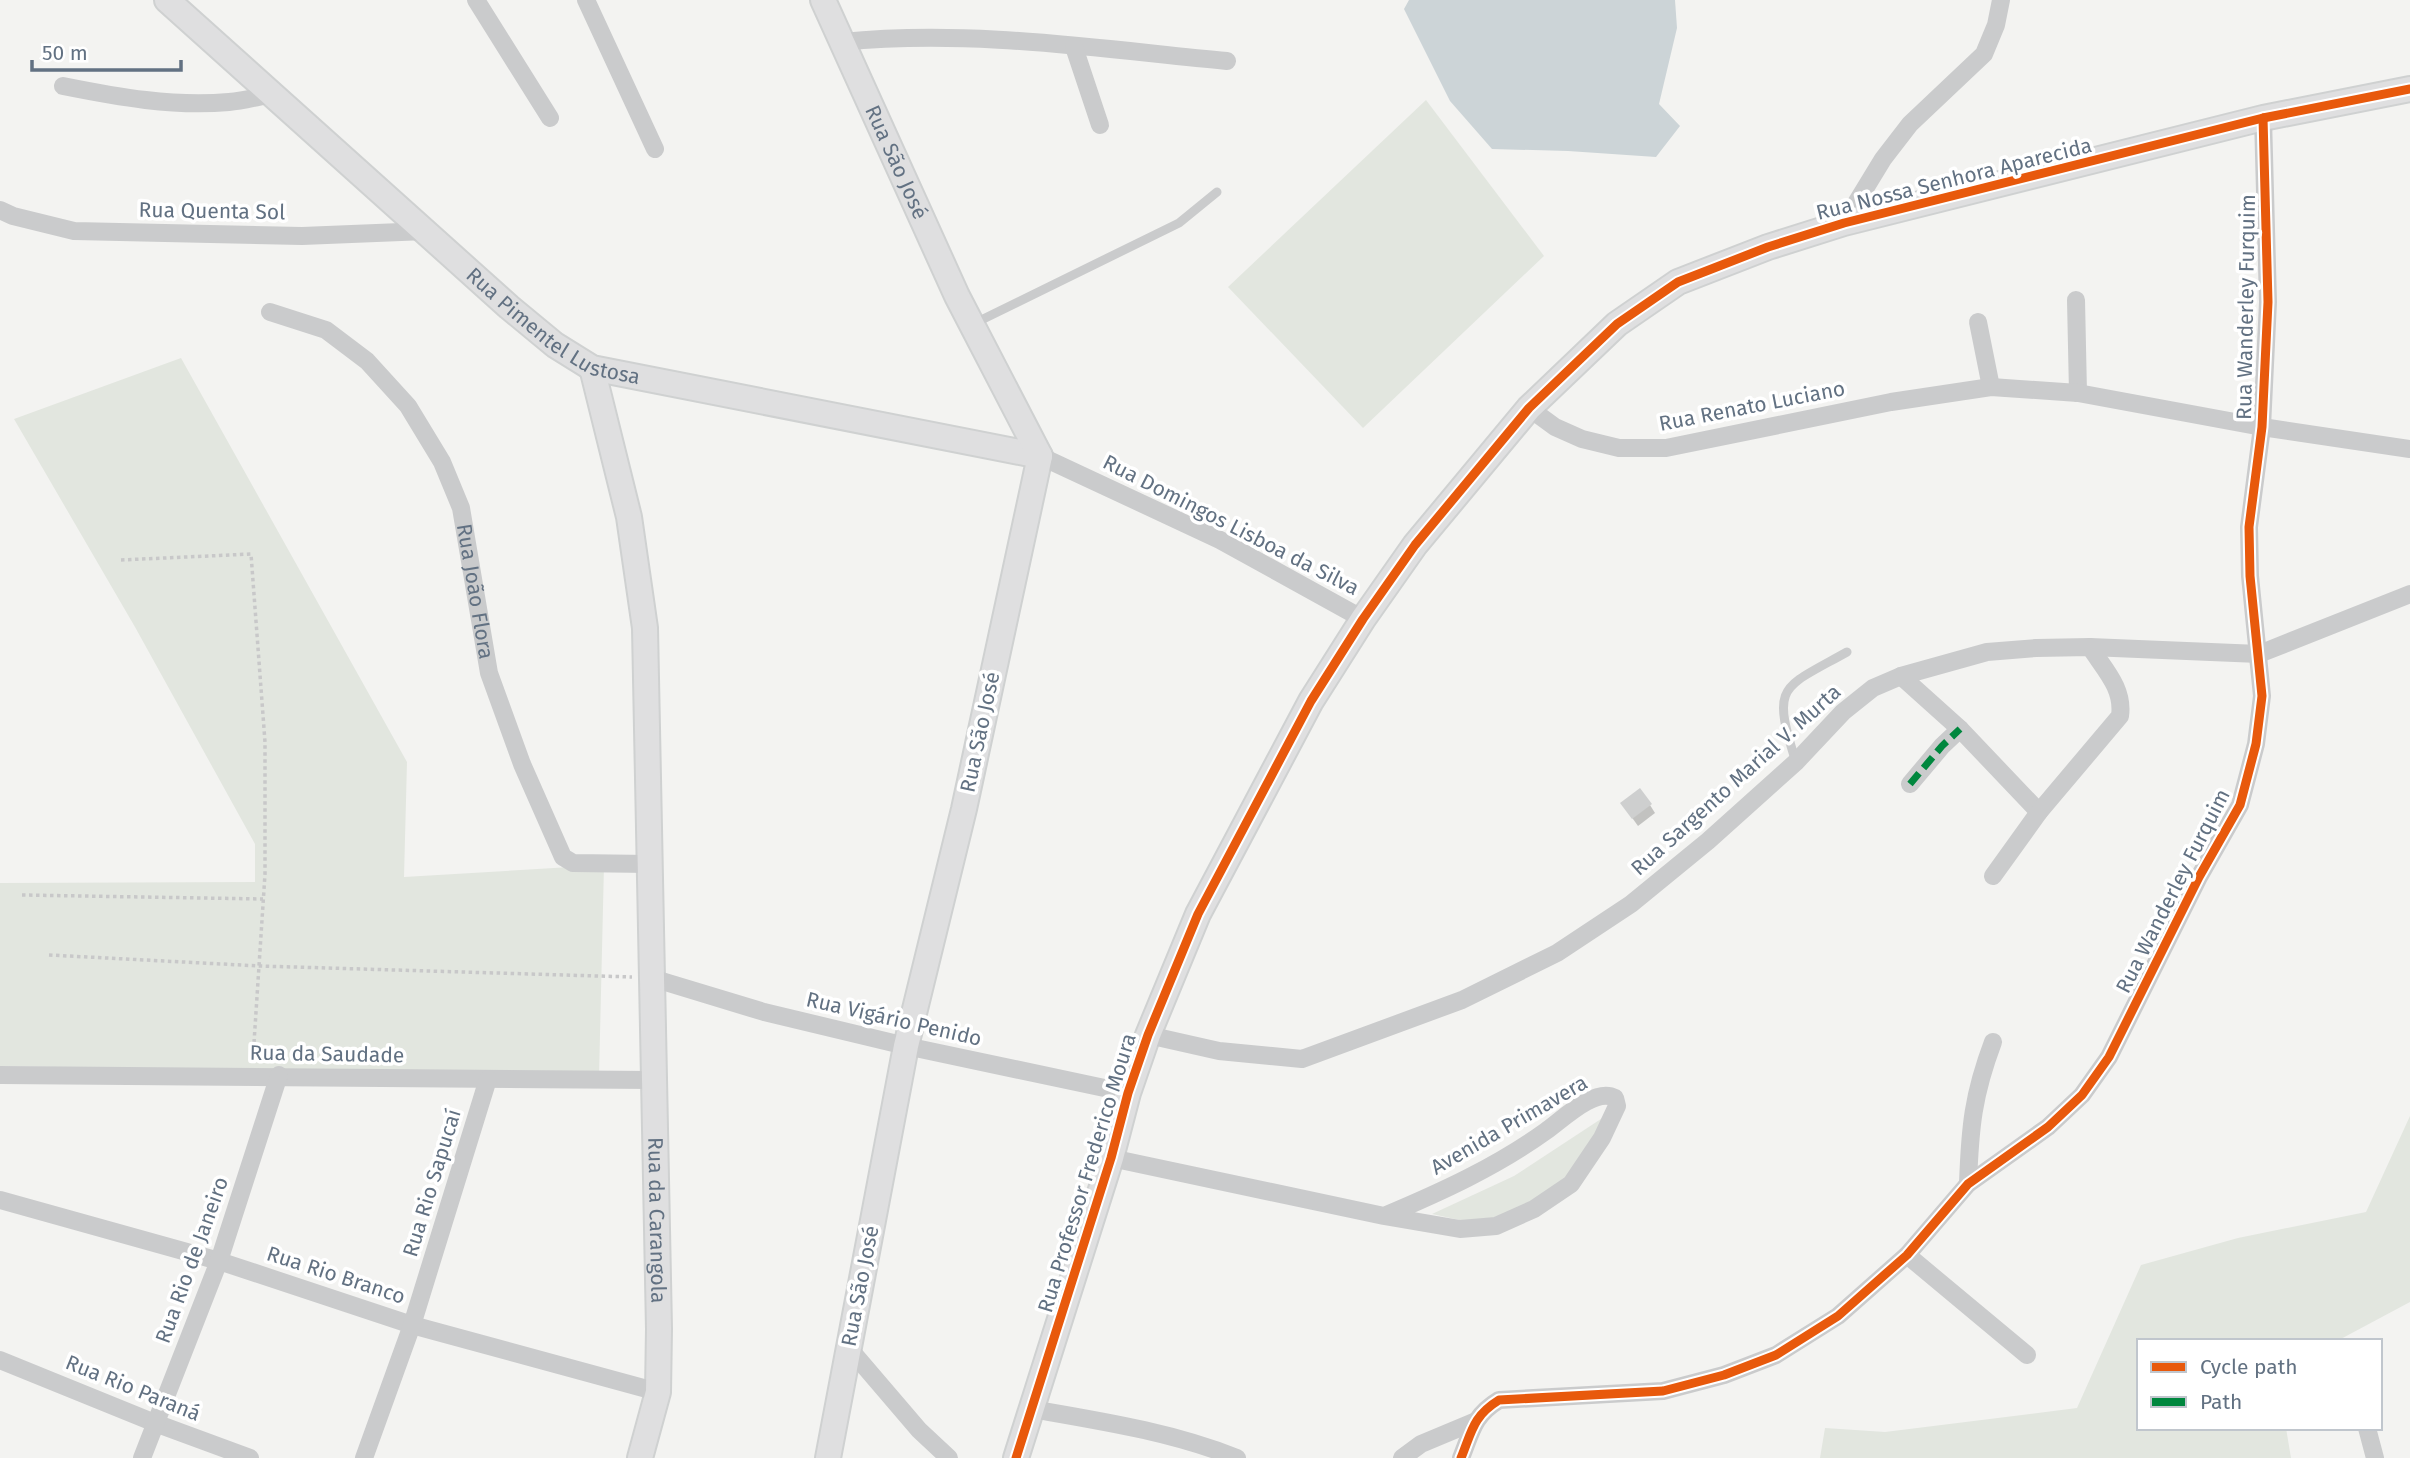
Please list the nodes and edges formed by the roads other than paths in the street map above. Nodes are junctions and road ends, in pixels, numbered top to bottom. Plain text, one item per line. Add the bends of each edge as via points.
1 (167, 0) edge
2 (586, 0) edge
3 (823, 0) edge
4 (2001, 0) edge
5 (479, 1) edge
6 (842, 42) junction
7 (1074, 47) junction
8 (1227, 61) dead end
9 (63, 86) dead end
10 (2410, 89) edge
11 (271, 94) junction
12 (550, 118) dead end
13 (2263, 118) junction
14 (1100, 125) dead end
15 (655, 149) dead end
16 (1217, 192) dead end
17 (0, 210) edge
18 (1844, 223) junction
19 (426, 231) junction
20 (2076, 300) dead end
21 (270, 312) dead end
22 (1978, 322) dead end
23 (972, 324) junction
24 (592, 368) junction
25 (1991, 387) junction
26 (2078, 393) junction
27 (1529, 408) junction
28 (2262, 427) junction
29 (2410, 449) edge
30 (1040, 456) junction
31 (2410, 594) edge
32 (1363, 619) junction
33 (2090, 647) junction
34 (1847, 652) dead end
35 (2259, 654) junction
36 (1900, 676) junction
37 (1960, 729) junction
38 (1796, 762) junction
39 (1910, 784) dead end
40 (2039, 812) junction
41 (650, 864) junction
42 (1993, 876) dead end
43 (652, 978) junction
44 (1148, 1035) junction
45 (1993, 1042) dead end
46 (906, 1046) junction
47 (0, 1075) edge
48 (279, 1075) junction
49 (488, 1079) junction
50 (654, 1080) junction
51 (1128, 1093) junction
52 (1111, 1158) junction
53 (1968, 1184) junction
54 (0, 1200) edge
55 (1384, 1216) junction
56 (1907, 1255) junction
57 (219, 1261) junction
58 (412, 1325) junction
59 (848, 1347) junction
60 (2027, 1355) dead end
61 (0, 1360) edge
62 (658, 1392) junction
63 (1032, 1409) junction
64 (1475, 1421) junction
65 (155, 1423) junction
66 (2368, 1430) edge
67 (142, 1458) edge
68 (250, 1458) edge
69 (364, 1458) edge
70 (640, 1458) edge
71 (828, 1458) edge
72 (949, 1458) edge
73 (1017, 1458) edge
74 (1237, 1458) edge
75 (1402, 1458) edge
76 (1461, 1458) edge
77 (2375, 1458) edge

1 - 11 main road, Rua Pimentel Lustosa
2 - 15 street
3 - 6 main road, Rua São José
4 - 18 street, Rua Nossa Senhora Aparecida via 1984,54 1910,124
5 - 12 street
6 - 7 street via 946,37
6 - 23 main road, Rua São José
7 - 8 street
7 - 14 street
9 - 11 street via 175,103 230,102
10 - 13 main road, Rua Nossa Senhora Aparecida
11 - 19 main road, Rua Pimentel Lustosa
13 - 18 main road, Rua Nossa Senhora Aparecida
13 - 28 street, Rua Wanderley Furquim via 2268,302
16 - 23 lane via 1178,223
17 - 19 street, Rua Quenta Sol via 74,231 302,236
18 - 27 main road, Rua Nossa Senhora Aparecida via 1678,282 1617,324
19 - 24 main road, Rua Pimentel Lustosa via 555,345
20 - 26 street
21 - 41 street, Rua João Flora via 326,330 367,361 408,406 442,462 461,508 489,673 563,857 581,864
22 - 25 street
23 - 30 main road, Rua São José
24 - 30 main road, Rua Pimentel Lustosa
24 - 41 main road via 629,517 645,628
25 - 26 street, Rua Renato Luciano
25 - 27 street, Rua Renato Luciano via 1891,402 1667,448 1619,448 1582,439
26 - 28 street, Rua Renato Luciano
27 - 32 main road, Rua Nossa Senhora Aparecida via 1415,545
28 - 29 street, Rua Renato Luciano
28 - 35 street, Rua Wanderley Furquim via 2249,527
30 - 32 street, Rua Domingos Lisboa da Silva via 1220,540
30 - 46 main road, Rua São José via 964,809
31 - 35 street
32 - 44 main road, Rua Professor Frederico Moura via 1311,701 1198,914
33 - 35 street, Rua Sargento Marial V. Murta
33 - 36 street, Rua Sargento Marial V. Murta via 1987,652
33 - 40 street via 2119,691 2120,716
34 - 38 lane via 1795,681 1785,693 1782,707
35 - 53 street, Rua Wanderley Furquim via 2262,696 2258,732 2241,804 2109,1057 2082,1095 2048,1127
36 - 37 street
36 - 38 street, Rua Sargento Marial V. Murta via 1873,688 1853,704
37 - 39 street
37 - 40 street
38 - 44 street, Rua Sargento Marial V. Murta via 1631,904 1557,953 1462,1000 1302,1059 1257,1057
40 - 42 street
41 - 43 main road
43 - 46 street, Rua Vigário Penido via 764,1012
43 - 50 main road, Rua da Carangola
44 - 51 main road, Rua Professor Frederico Moura
45 - 53 street via 1974,1101
46 - 51 street, Rua Vigário Penido
46 - 59 main road, Rua São José
47 - 48 street, Rua da Saudade
48 - 49 street, Rua da Saudade
48 - 57 street, Rua Rio de Janeiro
49 - 50 street, Rua da Saudade
49 - 58 street, Rua Rio Sapucaí
50 - 62 main road, Rua da Carangola
51 - 52 main road, Rua Professor Frederico Moura
52 - 55 street, Avenida Primavera
52 - 63 main road, Rua Professor Frederico Moura
53 - 56 street, Rua Wanderley Furquim
54 - 57 street, Rua Rio Branco
55 - 55 street, Avenida Primavera via 1460,1229 1496,1226 1535,1209 1571,1184 1602,1138 1617,1106 1615,1098 1600,1095 1518,1151 1449,1189
56 - 60 street
56 - 64 street, Rua Wanderley Furquim via 1839,1316 1776,1355 1724,1375 1663,1391 1499,1400 1483,1409
57 - 58 street, Rua Rio Branco
57 - 65 street, Rua Rio de Janeiro
58 - 62 street, Rua Rio Branco
58 - 69 street, Rua Rio Sapucaí
59 - 71 main road, Rua São José
59 - 72 street
61 - 65 street, Rua Rio Paraná
62 - 70 main road, Rua da Carangola
63 - 73 main road, Rua Professor Frederico Moura
63 - 74 street via 1116,1424 1208,1446
64 - 75 street via 1421,1444
64 - 76 street
65 - 67 street, Rua Rio de Janeiro
65 - 68 street, Rua Rio Paraná
66 - 77 street

